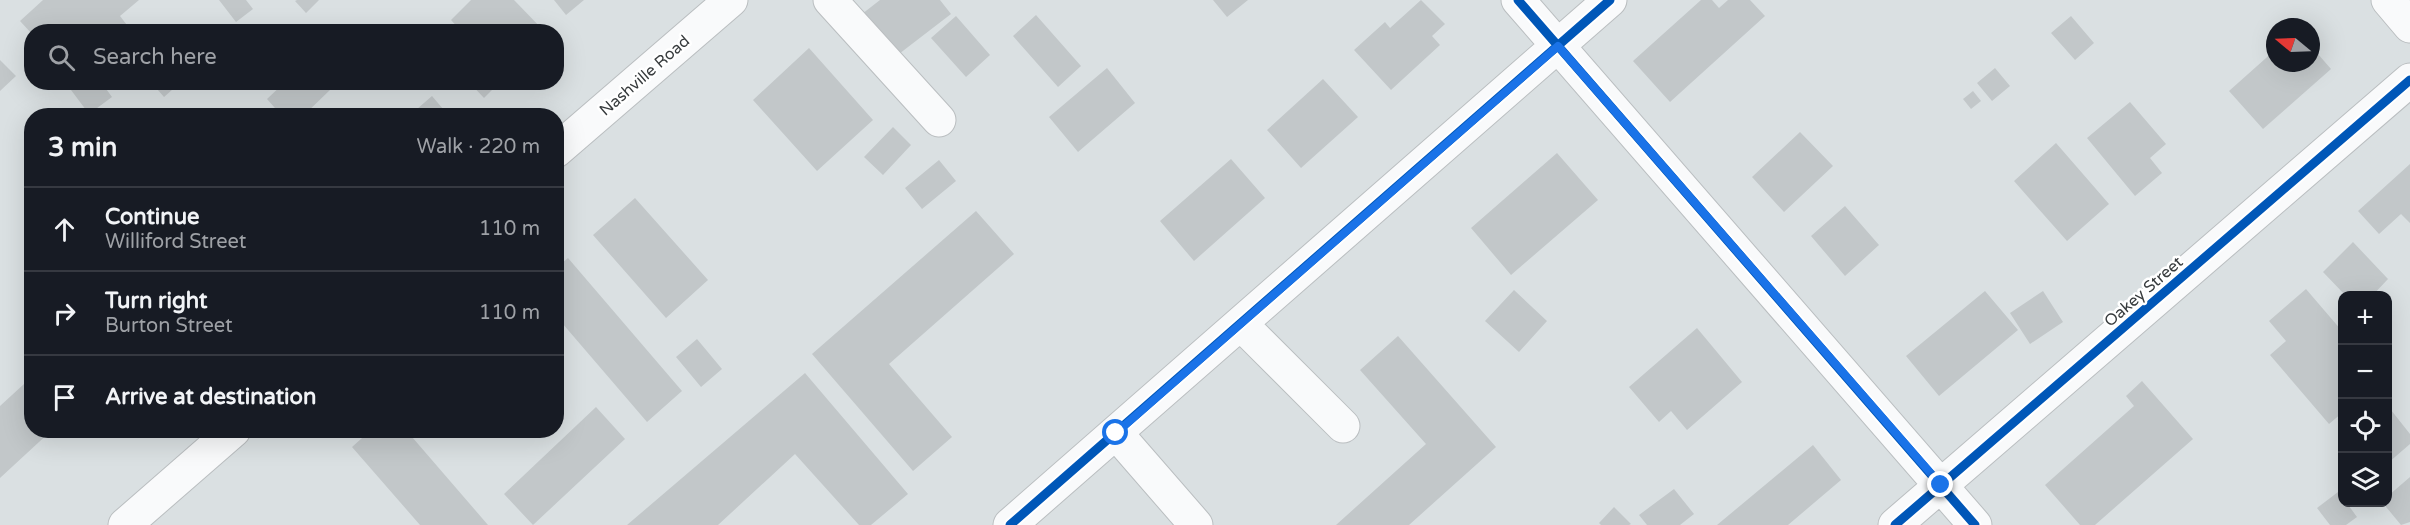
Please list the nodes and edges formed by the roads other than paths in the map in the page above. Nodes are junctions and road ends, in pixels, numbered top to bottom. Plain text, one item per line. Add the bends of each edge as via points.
1 (731, 0) edge
2 (830, 0) edge
3 (1518, 0) edge
4 (1610, 0) edge
5 (2388, 0) edge
6 (2410, 26) edge
7 (1558, 46) junction
8 (2410, 80) edge
9 (939, 120) dead end
10 (564, 144) edge
11 (1241, 324) junction
12 (1343, 426) dead end
13 (1116, 433) junction
14 (225, 438) edge
15 (1941, 485) junction
16 (125, 525) edge
17 (1010, 525) edge
18 (1197, 525) edge
19 (1895, 525) edge
20 (1975, 525) edge

1 - 10 street, Nashville Road
2 - 9 street
3 - 7 street
4 - 7 street
5 - 6 street
7 - 11 street
7 - 15 street
8 - 15 street, Oakey Street
11 - 12 street
11 - 13 street
13 - 17 street
13 - 18 street
14 - 16 street
15 - 19 street, Oakey Street
15 - 20 street

